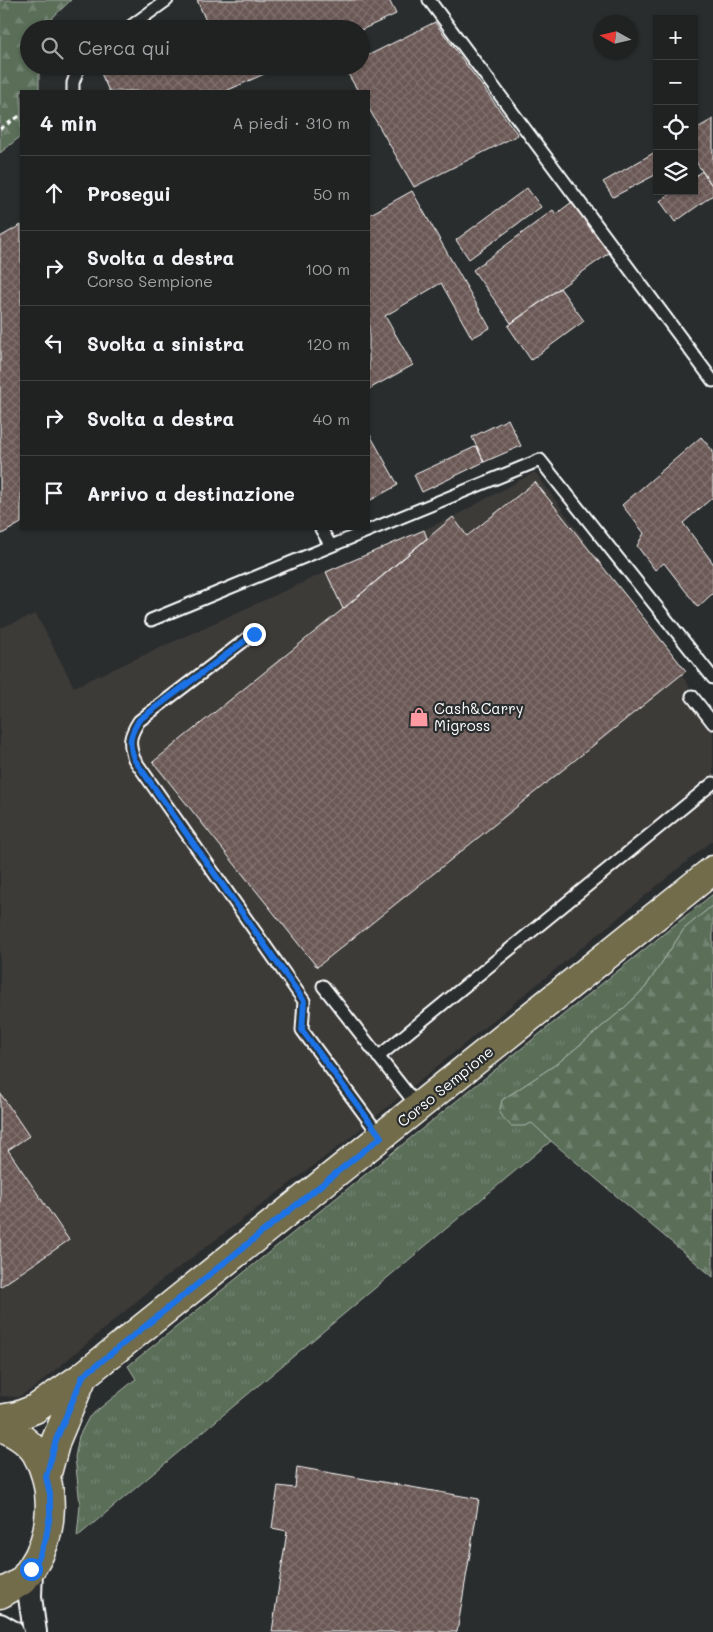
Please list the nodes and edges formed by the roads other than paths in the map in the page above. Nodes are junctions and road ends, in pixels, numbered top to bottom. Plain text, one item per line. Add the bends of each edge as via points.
1 (167, 0) edge
2 (429, 0) edge
3 (139, 20) edge
4 (76, 75) edge
5 (73, 90) edge
6 (713, 381) edge
7 (322, 530) edge
8 (370, 530) edge
9 (370, 530) edge
10 (331, 546) junction
11 (151, 620) dead end
12 (254, 634) dead end
13 (713, 678) edge
14 (692, 696) dead end
15 (713, 723) edge
16 (713, 783) edge
17 (713, 870) edge
18 (323, 986) dead end
19 (378, 1057) junction
20 (418, 1107) junction
21 (381, 1137) junction
22 (83, 1376) junction
23 (0, 1419) edge
24 (0, 1426) edge
25 (46, 1477) junction
26 (31, 1569) junction
27 (0, 1594) edge
28 (0, 1624) edge
29 (12, 1632) edge
30 (35, 1632) edge

1 - 3 lane
2 - 6 lane
4 - 5 lane
7 - 10 lane
8 - 10 lane
9 - 13 lane via 540,460
10 - 11 lane
12 - 21 lane via 139,720 132,732 130,747 134,759 304,1001 302,1030
14 - 15 lane
16 - 19 lane
17 - 20 main road, Corso Sempione
18 - 19 lane
19 - 20 lane
20 - 21 main road, Corso Sempione
21 - 22 main road, Corso Sempione
22 - 23 main road, Corso Sempione via 35,1409
22 - 25 main road via 56,1440
24 - 25 main road via 18,1434 36,1452
25 - 26 main road via 50,1515 46,1538
26 - 27 main road via 24,1579
26 - 30 street via 30,1597
28 - 29 street

